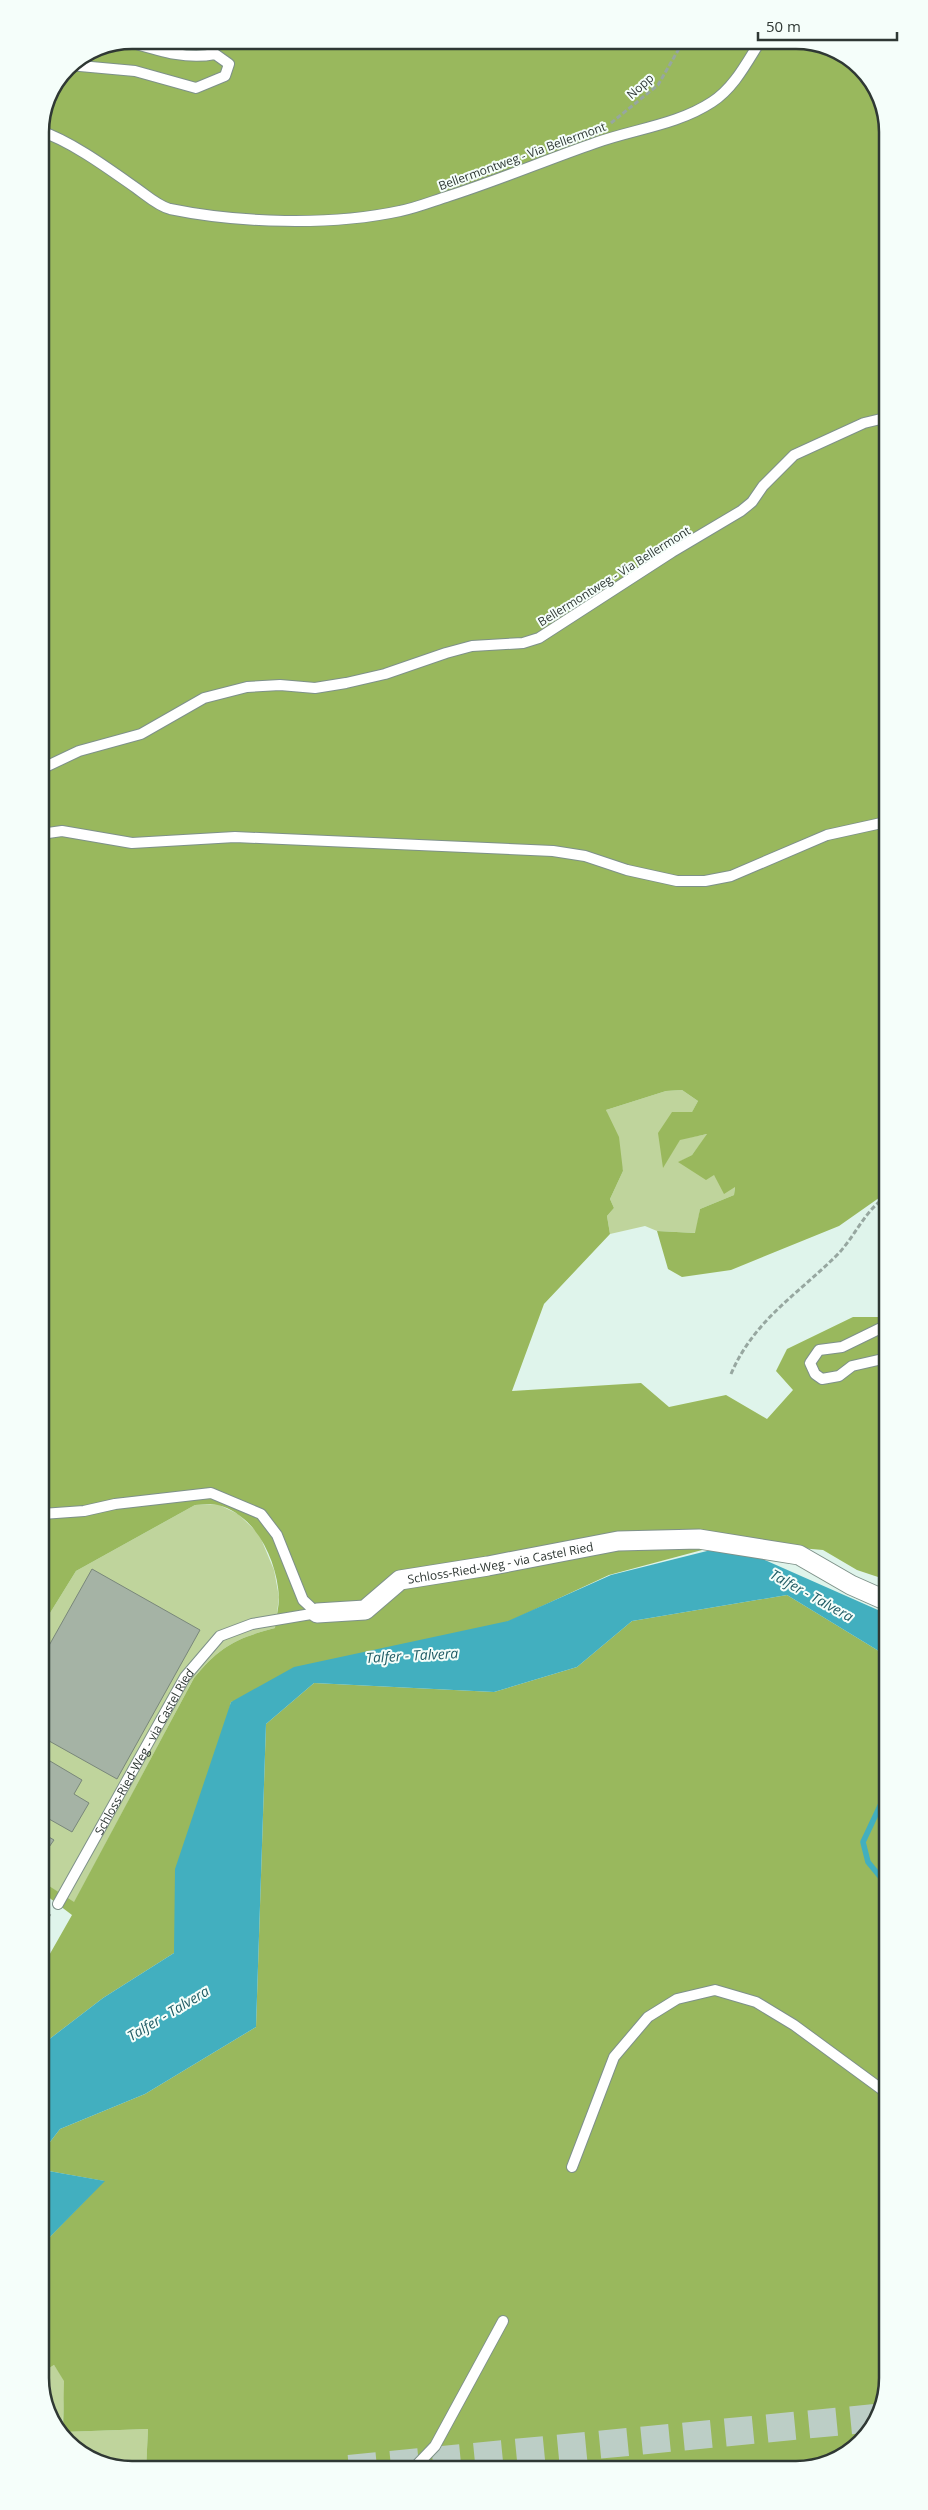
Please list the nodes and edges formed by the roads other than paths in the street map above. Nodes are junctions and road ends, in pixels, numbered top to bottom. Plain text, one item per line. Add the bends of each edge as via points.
1 (154, 49) edge
2 (755, 49) edge
3 (81, 66) edge
4 (49, 136) edge
5 (879, 419) edge
6 (49, 765) edge
7 (879, 824) edge
8 (49, 833) edge
9 (879, 1329) edge
10 (879, 1360) edge
11 (49, 1514) edge
12 (879, 1597) edge
13 (317, 1613) junction
14 (58, 1904) dead end
15 (879, 2087) edge
16 (572, 2167) dead end
17 (503, 2321) dead end
18 (420, 2461) edge

1 - 3 lane via 199,57 215,54 229,64 225,76 196,88 135,71
2 - 4 lane, Bellermontweg - Via Bellermont via 735,81 714,101 674,120 604,140 515,175 401,211 353,219 282,220 212,216 166,208 103,166
5 - 6 lane, Bellermontweg - Via Bellermont via 794,455 741,512 672,552 539,638 523,643 472,646 385,674 323,687 247,687 204,698 141,734 79,751
7 - 8 lane via 827,835 731,876 705,881 676,881 585,856 554,851 235,837 132,843 62,831
9 - 10 lane via 842,1347 819,1350 810,1363 815,1374 822,1379 839,1376 852,1366
11 - 13 lane via 211,1493 220,1496 261,1514 277,1535 303,1600
12 - 13 street, Schloss-Ried-Weg - via Castel Ried via 851,1585 799,1555 699,1539 618,1541 400,1580 365,1610
13 - 14 lane, Schloss-Ried-Weg - via Castel Ried via 252,1624 220,1636 185,1677
15 - 16 lane via 794,2025 756,2002 714,1990 677,1999 648,2017 614,2056
17 - 18 lane via 435,2446

